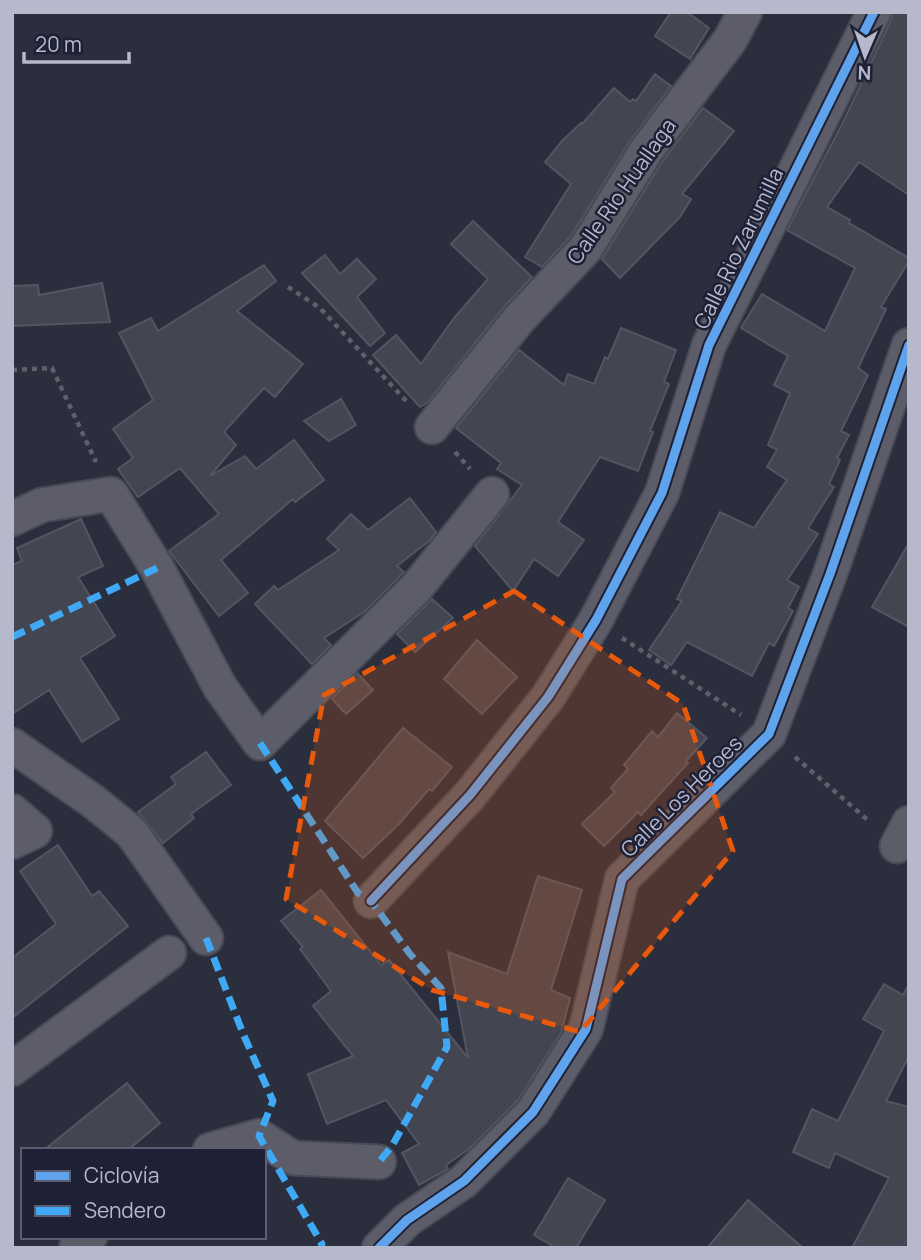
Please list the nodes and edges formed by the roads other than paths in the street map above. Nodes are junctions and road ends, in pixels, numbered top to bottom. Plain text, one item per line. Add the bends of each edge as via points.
1 (745, 12) edge
2 (874, 12) edge
3 (909, 345) edge
4 (432, 427) road end
5 (492, 494) road end
6 (12, 519) edge
7 (12, 745) edge
8 (371, 901) dead end
9 (206, 938) dead end
10 (169, 953) dead end
11 (12, 1069) edge
12 (217, 1148) edge
13 (379, 1162) dead end
14 (379, 1248) edge

1 - 4 street, Calle Rio Huallaga via 730,40 646,151 586,248 519,319
2 - 8 street, Calle Rio Zarumilla via 709,345 662,493 596,620 548,697 470,795
3 - 14 street, Calle Los Heroes via 769,734 622,879 586,1029 533,1112 464,1181 407,1220
5 - 6 street via 416,588 260,743 220,687 158,568 111,494 42,505
7 - 9 street via 132,833
10 - 11 street
12 - 13 street via 259,1136 293,1158

